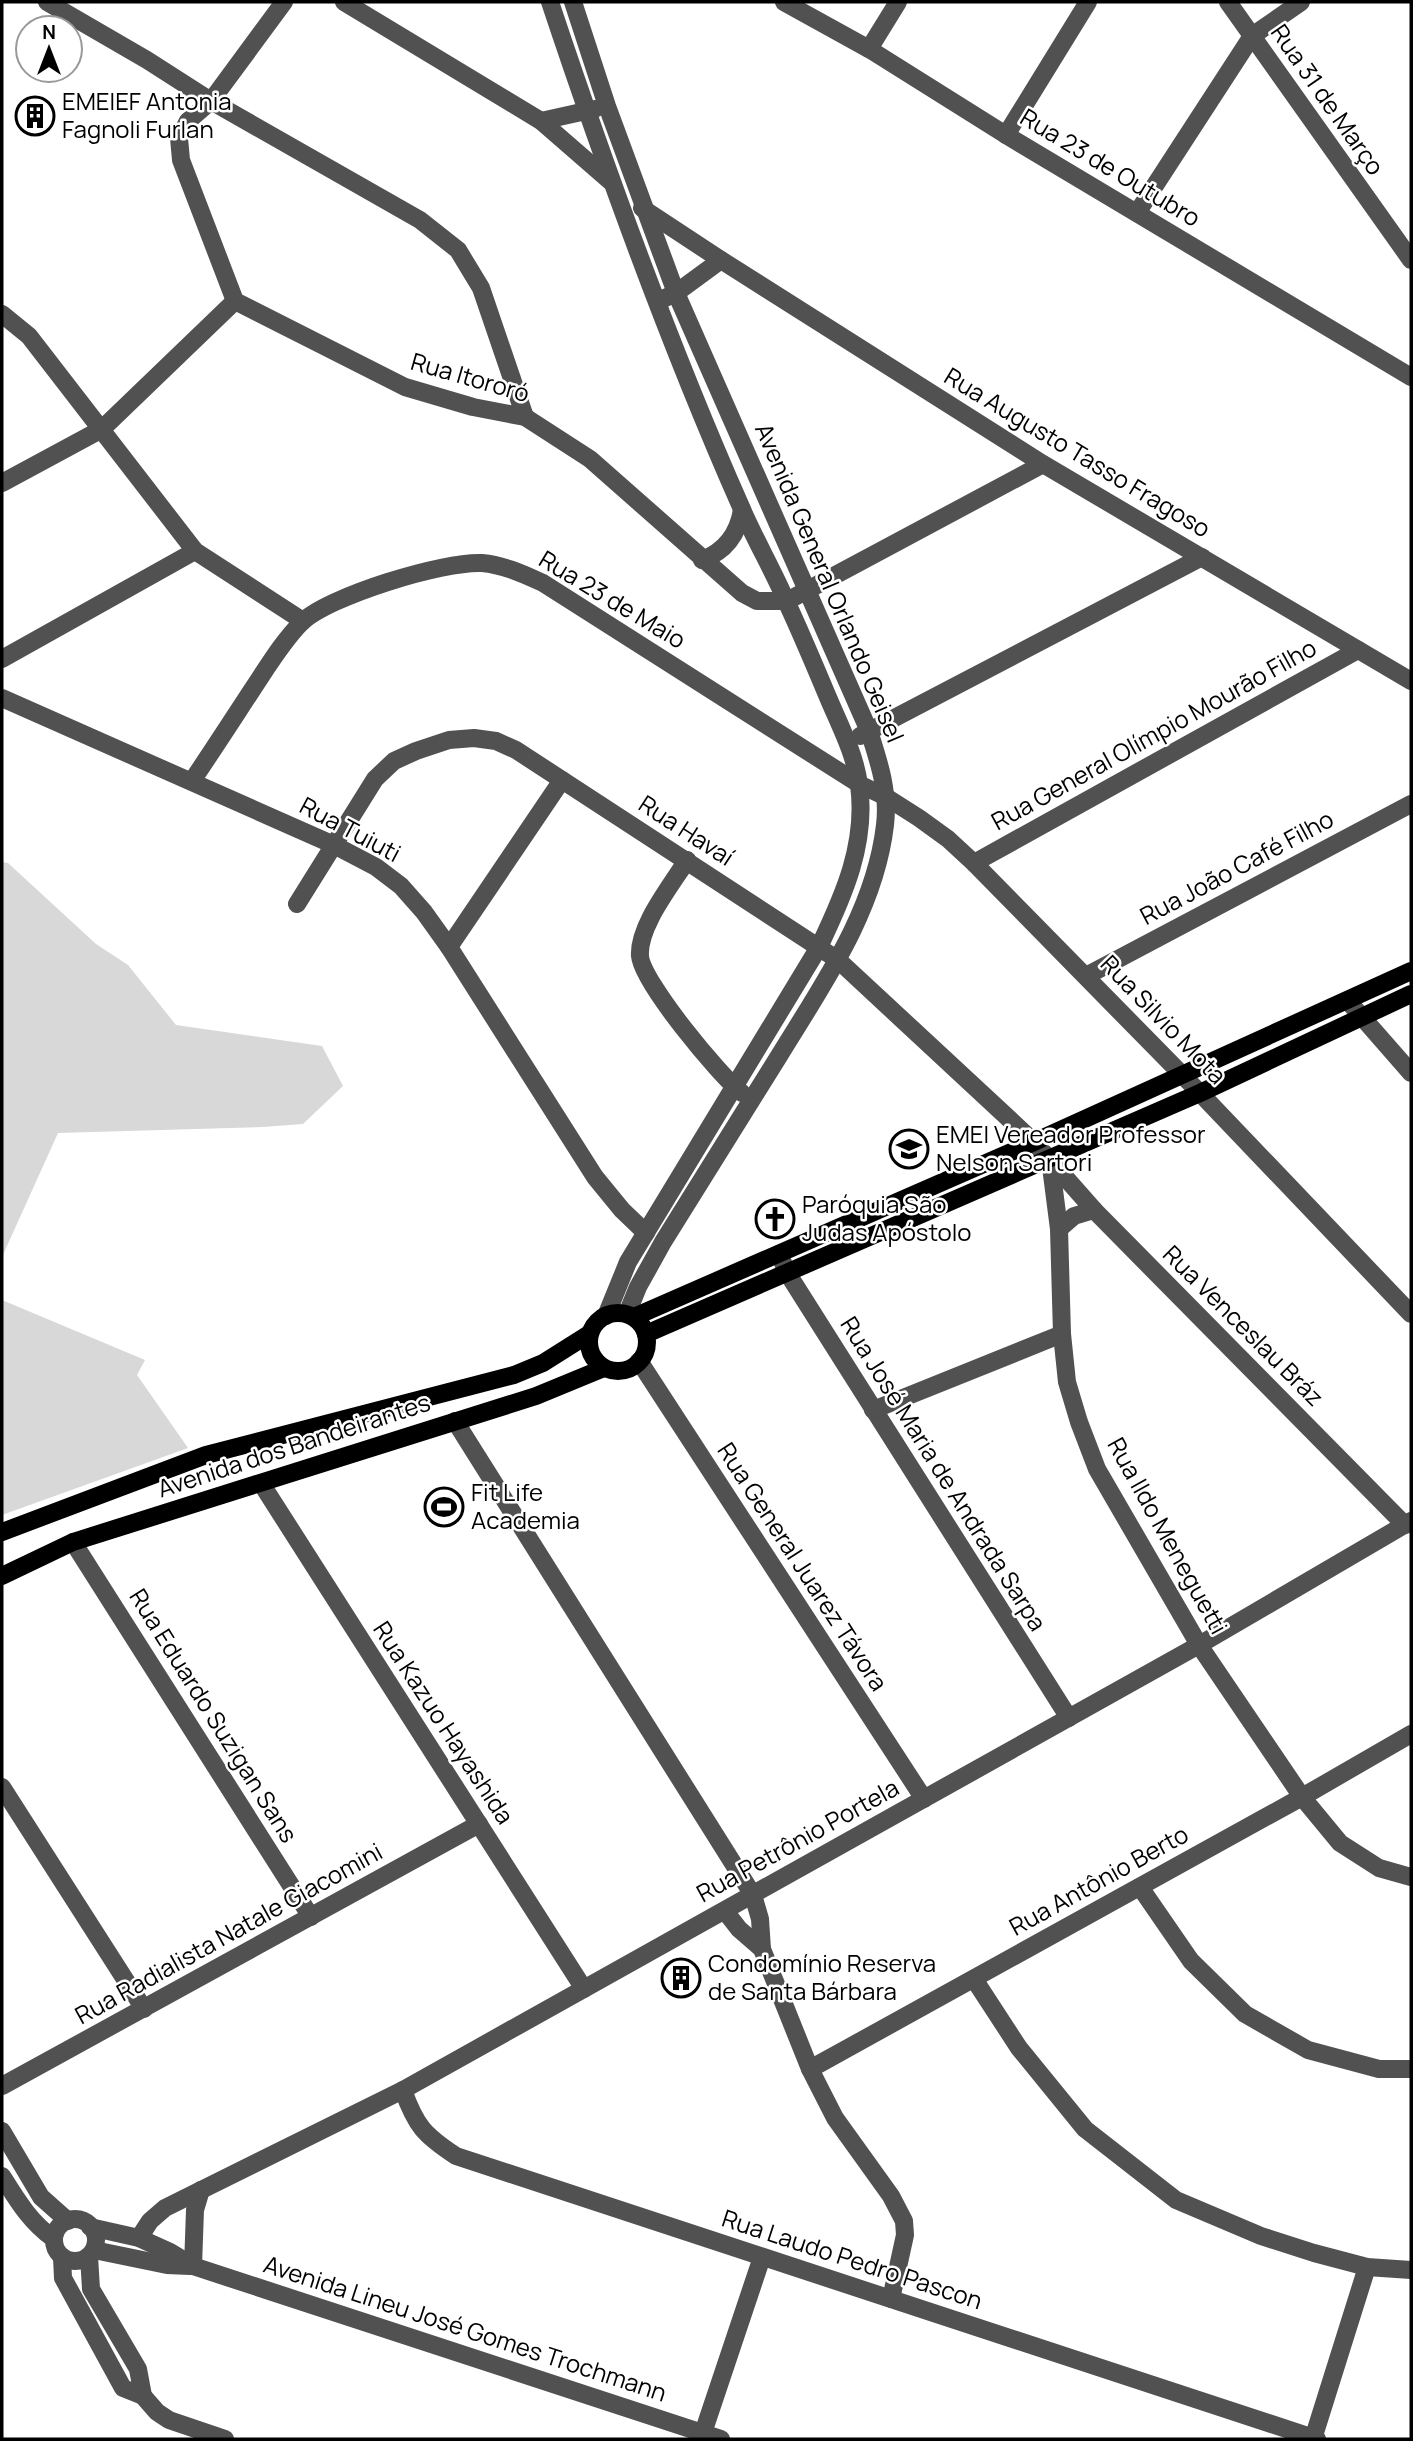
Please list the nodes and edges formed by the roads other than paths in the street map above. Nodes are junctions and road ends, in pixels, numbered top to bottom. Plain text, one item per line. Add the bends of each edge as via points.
1 (47, 2) edge
2 (284, 2) edge
3 (344, 2) edge
4 (550, 2) edge
5 (573, 2) edge
6 (784, 2) edge
7 (898, 2) edge
8 (1088, 2) edge
9 (1228, 2) edge
10 (1301, 2) edge
11 (1252, 36) junction
12 (869, 49) junction
13 (211, 101) junction
14 (607, 106) junction
15 (587, 112) junction
16 (541, 121) junction
17 (1006, 135) junction
18 (613, 183) junction
19 (645, 210) junction
20 (1137, 213) junction
21 (721, 260) junction
22 (1411, 260) edge
23 (676, 293) junction
24 (235, 301) junction
25 (655, 302) junction
26 (2, 314) edge
27 (1411, 377) edge
28 (525, 417) junction
29 (102, 429) junction
30 (1043, 464) junction
31 (2, 484) edge
32 (742, 510) junction
33 (195, 551) junction
34 (1202, 557) junction
35 (702, 560) junction
36 (807, 590) junction
37 (787, 601) junction
38 (303, 621) junction
39 (1358, 650) junction
40 (2, 659) edge
41 (1411, 681) edge
42 (2, 698) edge
43 (869, 731) junction
44 (847, 742) junction
45 (562, 780) junction
46 (192, 781) junction
47 (859, 784) junction
48 (886, 797) junction
49 (1411, 804) edge
50 (334, 845) junction
51 (687, 860) junction
52 (974, 863) junction
53 (297, 904) dead end
54 (449, 947) junction
55 (820, 947) junction
56 (838, 960) junction
57 (1411, 971) edge
58 (1086, 976) junction
59 (1411, 994) edge
60 (1348, 1001) junction
61 (1361, 1018) junction
62 (1411, 1073) edge
63 (1183, 1075) junction
64 (735, 1088) junction
65 (1200, 1093) junction
66 (751, 1101) junction
67 (1034, 1142) junction
68 (1050, 1159) junction
69 (1094, 1210) junction
70 (1059, 1229) junction
71 (646, 1233) junction
72 (779, 1254) junction
73 (788, 1274) junction
74 (1411, 1314) edge
75 (606, 1316) junction
76 (631, 1316) junction
77 (589, 1334) junction
78 (646, 1334) junction
79 (1062, 1334) junction
80 (639, 1361) junction
81 (604, 1368) junction
82 (873, 1410) junction
83 (455, 1421) junction
84 (261, 1483) junction
85 (1408, 1523) edge
86 (2, 1532) edge
87 (74, 1542) junction
88 (2, 1576) edge
89 (1199, 1645) junction
90 (1069, 1718) junction
91 (1411, 1734) edge
92 (2, 1787) edge
93 (1302, 1797) junction
94 (924, 1799) junction
95 (479, 1824) junction
96 (1411, 1877) edge
97 (1140, 1887) junction
98 (753, 1895) junction
99 (725, 1911) junction
100 (311, 1917) junction
101 (762, 1949) junction
102 (974, 1979) junction
103 (584, 1989) junction
104 (144, 2009) junction
105 (1411, 2068) edge
106 (810, 2069) junction
107 (2, 2086) edge
108 (403, 2090) junction
109 (2, 2131) edge
110 (2, 2176) edge
111 (201, 2190) junction
112 (68, 2221) junction
113 (90, 2227) junction
114 (139, 2238) junction
115 (54, 2239) junction
116 (91, 2253) junction
117 (62, 2257) junction
118 (762, 2257) junction
119 (193, 2266) junction
120 (1367, 2267) junction
121 (1411, 2270) edge
122 (891, 2299) junction
123 (143, 2396) junction
124 (703, 2433) junction
125 (225, 2439) edge
126 (721, 2439) edge
127 (1314, 2439) edge

1 - 13 street
2 - 13 street
3 - 16 street, Rua Augusto Tasso Fragoso
4 - 15 street, Avenida General Orlando Geisel
5 - 14 street, Avenida General Orlando Geisel
6 - 12 street, Rua 23 de Outubro
7 - 12 street
8 - 17 street
9 - 11 street, Rua 31 de Março
10 - 11 street
11 - 20 street
11 - 22 street, Rua 31 de Março
12 - 17 street, Rua 23 de Outubro
13 - 24 street via 188,121 179,138 181,160
13 - 28 street via 420,220 458,250 481,288
14 - 15 street
14 - 19 street, Avenida General Orlando Geisel
15 - 16 street
15 - 18 street, Avenida General Orlando Geisel
16 - 18 street, Rua Augusto Tasso Fragoso
17 - 20 street, Rua 23 de Outubro
18 - 19 street, Rua Augusto Tasso Fragoso
18 - 25 street, Avenida General Orlando Geisel
19 - 21 street, Rua Augusto Tasso Fragoso
19 - 23 street, Avenida General Orlando Geisel
20 - 27 street, Rua 23 de Outubro
21 - 23 street
21 - 30 street, Rua Augusto Tasso Fragoso
23 - 25 street
23 - 36 street, Avenida General Orlando Geisel
24 - 28 street, Rua Itororó via 405,387
24 - 29 street
25 - 32 street, Avenida General Orlando Geisel
26 - 29 street via 29,336
28 - 35 street, Rua Itororó via 590,459
29 - 31 street
29 - 33 street
30 - 34 street, Rua Augusto Tasso Fragoso
30 - 36 street
32 - 35 street via 731,541
32 - 37 street, Avenida General Orlando Geisel
33 - 38 street
33 - 40 street
34 - 39 street, Rua Augusto Tasso Fragoso
34 - 43 street
35 - 37 street, Rua Itororó via 757,601
36 - 37 street
36 - 43 street, Avenida General Orlando Geisel
37 - 44 street, Avenida General Orlando Geisel
38 - 46 street, Rua 23 de Maio via 270,662
38 - 47 street, Rua 23 de Maio via 342,599 421,571 483,563 513,569 543,583
39 - 41 street, Rua Augusto Tasso Fragoso
39 - 52 street, Rua General Olímpio Mourão Filho
42 - 46 street, Rua Tuiuti
43 - 44 street
43 - 48 street, Avenida General Orlando Geisel
44 - 47 street, Avenida General Orlando Geisel
45 - 50 street, Rua Havaí via 496,741 449,740 394,761 375,779
45 - 51 street, Rua Havaí
45 - 54 street
46 - 50 street, Rua Tuiuti
47 - 48 street, Rua Silvio Mota
47 - 55 street, Avenida General Orlando Geisel via 856,854
48 - 52 street, Rua Silvio Mota via 948,839
48 - 56 street, Avenida General Orlando Geisel via 878,860
49 - 58 street, Rua João Café Filho
50 - 53 street, Rua Havaí
50 - 54 street, Rua Tuiuti via 376,867 401,887
51 - 55 street, Rua Havaí
51 - 64 street via 644,930 640,957 651,984
52 - 58 street, Rua Silvio Mota
54 - 71 street, Rua Tuiuti via 595,1177
55 - 56 street, Rua Havaí
55 - 64 street, Avenida General Orlando Geisel
56 - 66 street, Avenida General Orlando Geisel
56 - 67 street, Rua Havaí
57 - 60 main road
58 - 63 street, Rua Silvio Mota
59 - 61 main road
60 - 61 street
60 - 63 main road
61 - 62 street
61 - 65 main road
63 - 65 street, Rua Silvio Mota
63 - 67 main road
64 - 66 street
64 - 71 street, Avenida General Orlando Geisel
65 - 68 main road
65 - 74 street, Rua Silvio Mota
66 - 76 street, Avenida General Orlando Geisel via 650,1265
67 - 68 street, Rua Havaí
67 - 72 main road
68 - 69 street, Rua Venceslau Bráz
68 - 70 street, Rua Ildo Meneguetti
68 - 73 main road
69 - 70 street via 1074,1216
69 - 85 street, Rua Venceslau Bráz
70 - 79 street, Rua Ildo Meneguetti
71 - 75 street, Avenida General Orlando Geisel via 628,1262
72 - 73 street, Rua José Maria de Andrada Sarpa
72 - 76 main road
73 - 78 main road
73 - 82 street, Rua José Maria de Andrada Sarpa
75 - 76 main road via 617,1312
75 - 77 main road
76 - 78 main road
77 - 81 main road via 591,1354
77 - 86 main road, Avenida dos Bandeirantes via 514,1375 206,1455
78 - 80 main road via 645,1353
79 - 82 street
79 - 89 street, Rua Ildo Meneguetti via 1067,1382 1097,1469
80 - 81 main road via 623,1370
80 - 94 street, Rua General Juarez Távora
81 - 83 main road, Avenida dos Bandeirantes via 536,1396
82 - 90 street, Rua José Maria de Andrada Sarpa
83 - 84 main road, Avenida dos Bandeirantes
83 - 98 street
84 - 87 main road, Avenida dos Bandeirantes
84 - 95 street, Rua Kazuo Hayashida
85 - 89 street, Rua Petrônio Portela
87 - 88 main road, Avenida dos Bandeirantes
87 - 100 street, Rua Eduardo Suzigan Sans
89 - 90 street, Rua Petrônio Portela
89 - 93 street, Rua Ildo Meneguetti
90 - 94 street, Rua Petrônio Portela
91 - 93 street, Rua Antônio Berto
92 - 104 street
93 - 96 street, Rua Ildo Meneguetti via 1340,1843 1379,1868
93 - 97 street, Rua Antônio Berto
94 - 98 street, Rua Petrônio Portela
95 - 100 street, Rua Radialista Natale Giacomini
95 - 103 street, Rua Kazuo Hayashida
97 - 102 street, Rua Antônio Berto
97 - 105 street via 1191,1961 1245,2014 1308,2050 1379,2069
98 - 99 street, Rua Petrônio Portela
98 - 101 street
99 - 101 street
99 - 103 street, Rua Petrônio Portela
100 - 104 street, Rua Radialista Natale Giacomini
101 - 106 street
102 - 106 street, Rua Antônio Berto
102 - 120 street via 1019,2048 1085,2129 1176,2200 1261,2236
103 - 108 street, Rua Petrônio Portela
104 - 107 street, Rua Radialista Natale Giacomini
106 - 122 street via 835,2118 904,2221
108 - 111 street, Rua Petrônio Portela
108 - 118 street, Rua Laudo Pedro Pascon via 413,2117 431,2140 456,2156
109 - 112 street via 41,2197
110 - 115 street via 26,2214
111 - 114 street, Rua Petrônio Portela via 165,2208
111 - 119 street via 195,2210
112 - 113 street
112 - 115 street via 55,2231
113 - 114 street, Avenida Lineu José Gomes Trochmann
113 - 116 street via 94,2234
114 - 119 street, Avenida Lineu José Gomes Trochmann
115 - 117 street
116 - 117 street via 80,2261
116 - 119 street, Avenida Lineu José Gomes Trochmann
116 - 123 street via 91,2289 138,2369
117 - 123 street via 63,2278 123,2388
118 - 122 street, Rua Laudo Pedro Pascon
118 - 124 street
119 - 124 street, Avenida Lineu José Gomes Trochmann
120 - 121 street
120 - 127 street
122 - 127 street, Rua Laudo Pedro Pascon
123 - 125 street via 169,2420
124 - 126 street, Avenida Lineu José Gomes Trochmann

